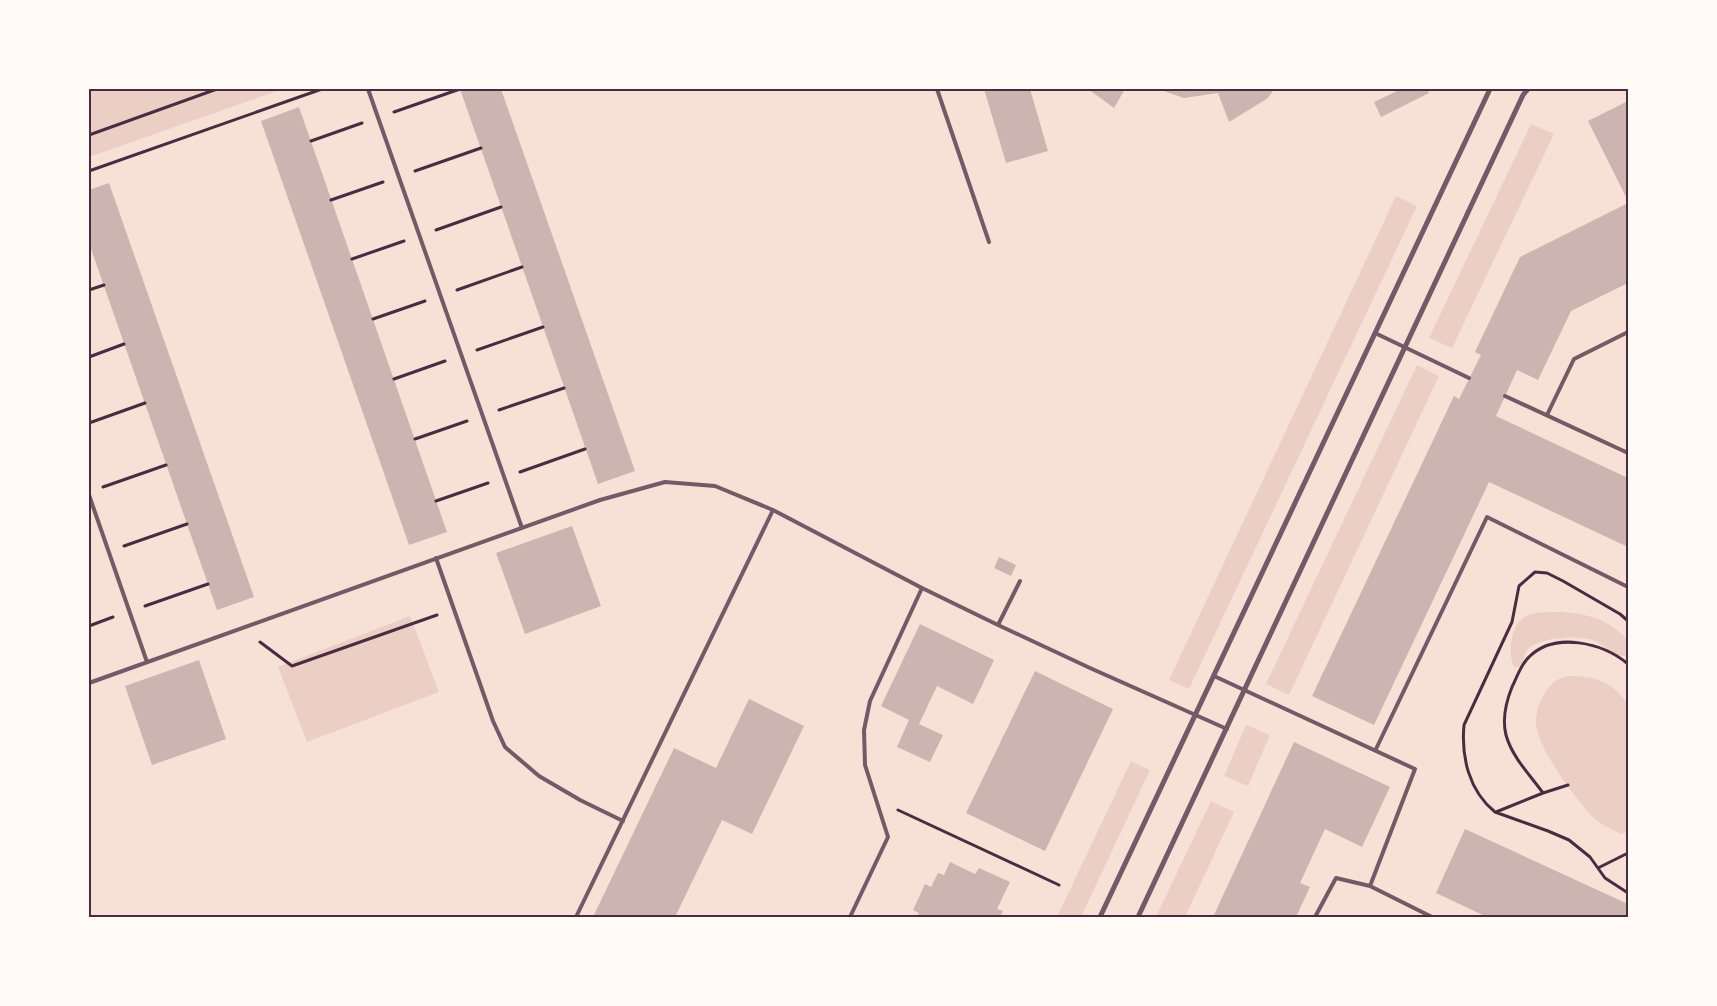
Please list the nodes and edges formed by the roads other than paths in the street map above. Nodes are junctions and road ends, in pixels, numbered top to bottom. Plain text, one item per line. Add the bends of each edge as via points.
1 (368, 89) edge
2 (937, 89) edge
3 (1490, 89) edge
4 (1528, 89) edge
5 (989, 242) dead end
6 (1628, 332) edge
7 (1375, 333) junction
8 (1406, 347) junction
9 (1469, 378) dead end
10 (1505, 396) dead end
11 (1547, 415) junction
12 (1628, 453) edge
13 (89, 495) edge
14 (773, 510) junction
15 (522, 528) junction
16 (436, 558) junction
17 (1020, 581) dead end
18 (1628, 587) edge
19 (922, 588) junction
20 (998, 625) junction
21 (147, 662) junction
22 (1214, 676) junction
23 (89, 683) edge
24 (1245, 690) junction
25 (1196, 714) junction
26 (1227, 729) junction
27 (1376, 749) junction
28 (623, 820) junction
29 (1370, 886) junction
30 (576, 917) edge
31 (850, 917) edge
32 (1100, 917) edge
33 (1138, 917) edge
34 (1316, 917) edge
35 (1432, 917) edge

1 - 15 lane
2 - 5 lane
3 - 7 street
4 - 8 street
6 - 11 lane via 1574,359
7 - 8 lane
7 - 22 street
8 - 9 lane
8 - 24 street
10 - 11 lane
11 - 12 lane
13 - 21 lane
14 - 15 lane via 715,486 665,482 600,500
14 - 19 lane
14 - 28 lane
15 - 16 lane
16 - 21 lane
16 - 28 lane via 505,747 539,776
17 - 20 lane
18 - 27 lane via 1487,517
19 - 20 lane
19 - 31 lane via 870,701 864,730 865,765 888,836
20 - 25 lane
21 - 23 lane
22 - 24 lane
22 - 25 street
24 - 26 street
24 - 27 lane
25 - 26 lane
25 - 32 street
26 - 33 street
27 - 29 lane via 1415,768
28 - 30 lane
29 - 34 lane via 1336,878
29 - 35 lane

